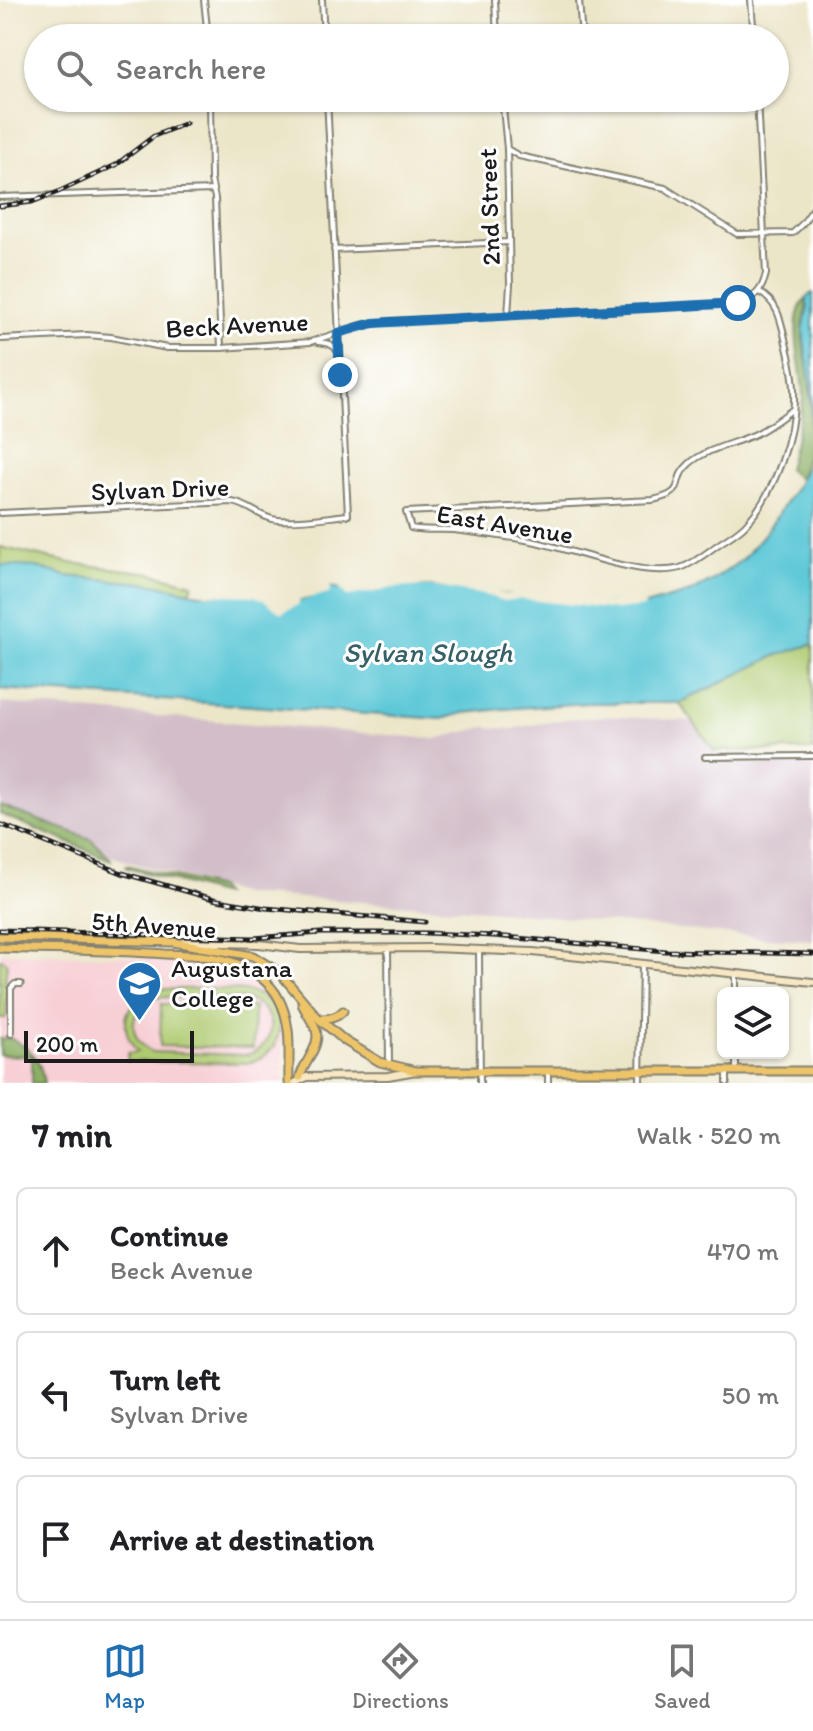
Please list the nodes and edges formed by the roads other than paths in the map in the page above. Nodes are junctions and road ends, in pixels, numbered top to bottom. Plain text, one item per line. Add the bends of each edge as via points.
1 (204, 0) edge
2 (322, 0) edge
3 (495, 0) edge
4 (579, 0) edge
5 (751, 0) edge
6 (207, 24) edge
7 (323, 24) edge
8 (496, 24) edge
9 (581, 24) edge
10 (753, 24) edge
11 (210, 112) edge
12 (327, 112) edge
13 (503, 112) edge
14 (758, 112) edge
15 (507, 149) junction
16 (213, 190) junction
17 (0, 197) edge
18 (813, 209) edge
19 (763, 234) junction
20 (509, 242) junction
21 (334, 250) junction
22 (759, 292) junction
23 (508, 315) junction
24 (338, 333) junction
25 (0, 339) edge
26 (308, 342) junction
27 (221, 348) junction
28 (339, 354) junction
29 (793, 409) junction
30 (0, 513) edge
31 (813, 756) edge
32 (705, 757) dead end
33 (0, 937) edge
34 (173, 942) junction
35 (0, 948) edge
36 (388, 948) junction
37 (479, 950) junction
38 (642, 963) junction
39 (736, 975) junction
40 (813, 982) edge
41 (21, 984) dead end
42 (736, 987) edge
43 (293, 988) junction
44 (343, 1011) dead end
45 (319, 1019) junction
46 (11, 1034) dead end
47 (734, 1059) edge
48 (389, 1065) junction
49 (416, 1071) junction
50 (640, 1071) junction
51 (731, 1071) junction
52 (813, 1071) edge
53 (480, 1072) junction
54 (548, 1072) junction
55 (299, 1080) edge
56 (388, 1080) edge
57 (289, 1083) edge
58 (480, 1083) edge
59 (548, 1083) edge
60 (640, 1083) edge
61 (727, 1083) edge

1 - 6 street
2 - 7 street
3 - 8 street
4 - 9 street
5 - 10 street
11 - 16 street
12 - 21 street, Sylvan Drive
13 - 15 street, 2nd Street
14 - 19 street
15 - 19 street via 665,188 732,231
15 - 20 street, 2nd Street
16 - 17 street
16 - 27 street
18 - 19 street via 793,233
19 - 22 street via 766,274
20 - 21 street
20 - 23 street, 2nd Street
21 - 24 street, Sylvan Drive
22 - 23 street, Beck Avenue via 738,303
22 - 29 street, East Avenue via 781,319
23 - 24 street, Beck Avenue via 373,323
24 - 26 street, Beck Avenue
24 - 28 street, Sylvan Drive
25 - 27 street, Beck Avenue via 87,335 167,348
26 - 27 street, Beck Avenue
26 - 28 street via 328,344
28 - 30 street, Sylvan Drive via 348,515 278,520 232,502
29 - 29 street, East Avenue via 754,435 694,460 668,496 406,512 409,524 529,541 650,570 681,567 755,514 777,475
31 - 32 street
33 - 34 main road, 5th Avenue
34 - 36 street
34 - 43 main road, 5th Avenue via 253,956
35 - 57 main road, 5th Avenue via 148,952 221,959 250,970 272,989 287,1019
36 - 37 street
36 - 48 street
37 - 38 street
37 - 53 street
38 - 39 street
38 - 50 street
39 - 40 street
39 - 42 street
41 - 46 street via 11,988
43 - 45 main road
43 - 55 main road via 317,1033
44 - 45 main road
45 - 48 main road via 362,1053
47 - 51 street
48 - 49 main road
49 - 53 main road
49 - 56 street
50 - 51 main road
50 - 54 main road
50 - 60 street
51 - 52 main road
51 - 61 street
53 - 54 main road
53 - 58 street
54 - 59 street
55 - 56 street

